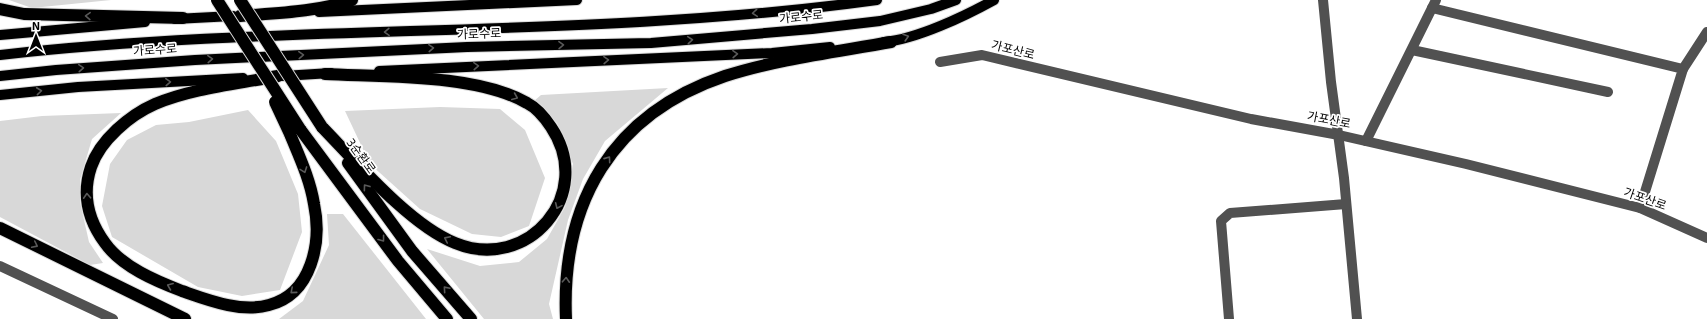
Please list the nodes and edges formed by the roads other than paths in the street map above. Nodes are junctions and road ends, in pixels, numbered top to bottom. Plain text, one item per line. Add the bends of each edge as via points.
1 (209, 0) edge
2 (217, 0) edge
3 (240, 0) edge
4 (251, 0) edge
5 (352, 0) edge
6 (577, 0) edge
7 (877, 0) edge
8 (956, 0) edge
9 (994, 0) edge
10 (1323, 0) edge
11 (1434, 4) edge
12 (0, 9) edge
13 (240, 16) junction
14 (183, 18) junction
15 (236, 30) junction
16 (1707, 32) edge
17 (0, 35) edge
18 (891, 42) junction
19 (272, 49) junction
20 (1412, 50) junction
21 (0, 55) edge
22 (259, 59) junction
23 (940, 62) dead end
24 (1682, 69) junction
25 (325, 74) junction
26 (0, 76) edge
27 (278, 76) junction
28 (1608, 92) dead end
29 (0, 96) edge
30 (322, 127) junction
31 (295, 131) junction
32 (1339, 135) junction
33 (1366, 141) junction
34 (1346, 204) junction
35 (1640, 208) junction
36 (0, 228) edge
37 (1705, 236) edge
38 (0, 266) edge
39 (113, 319) edge
40 (185, 319) edge
41 (447, 319) edge
42 (471, 319) edge
43 (566, 319) edge
44 (1229, 319) edge
45 (1357, 319) edge

1 - 15 highway, bridge
2 - 15 highway, bridge
3 - 19 highway, 3순환로, bridge
4 - 19 highway, bridge
5 - 13 highway via 304,11
6 - 13 main road
7 -> 21 main road, 가로수로 via 812,9 651,22 248,37 53,49
22 -> 8 main road, 가로수로 via 467,47 659,42 880,21 931,9
18 -> 9 main road via 932,29
10 - 32 street
11 - 20 street
11 - 24 street
14 -> 12 highway via 24,14
13 - 14 main road
14 - 17 main road
15 - 22 highway, bridge
16 - 24 street
25 -> 18 main road via 772,53
43 -> 18 highway via 569,248 580,210 606,160 635,127 678,98 723,77 788,61
19 - 30 highway, 3순환로, bridge
20 - 28 street
20 - 33 street
26 -> 22 main road, 가로수로 via 56,70
22 - 31 highway, bridge
23 - 32 street, 가포산로 via 982,55 1251,119
24 - 35 street
25 - 27 main road
25 -> 30 highway via 470,84 497,90 528,103 547,121 558,139 565,170 562,195 549,222 525,240 494,248 462,246 439,235 400,205
29 -> 27 main road via 78,87
31 -> 27 highway via 314,204 317,236 312,261 303,281 278,301 261,306 235,306 167,285 133,267 114,253 92,222 87,188 92,162 109,138 134,116 155,104 186,94
42 -> 30 highway, 3순환로 via 412,251
31 -> 41 highway via 398,262
32 - 33 street, 가포산로
32 - 34 street
33 - 35 street, 가포산로
34 - 44 street via 1230,213 1221,221
34 - 45 street
35 - 37 street, 가포산로
36 -> 40 highway
38 - 39 street

